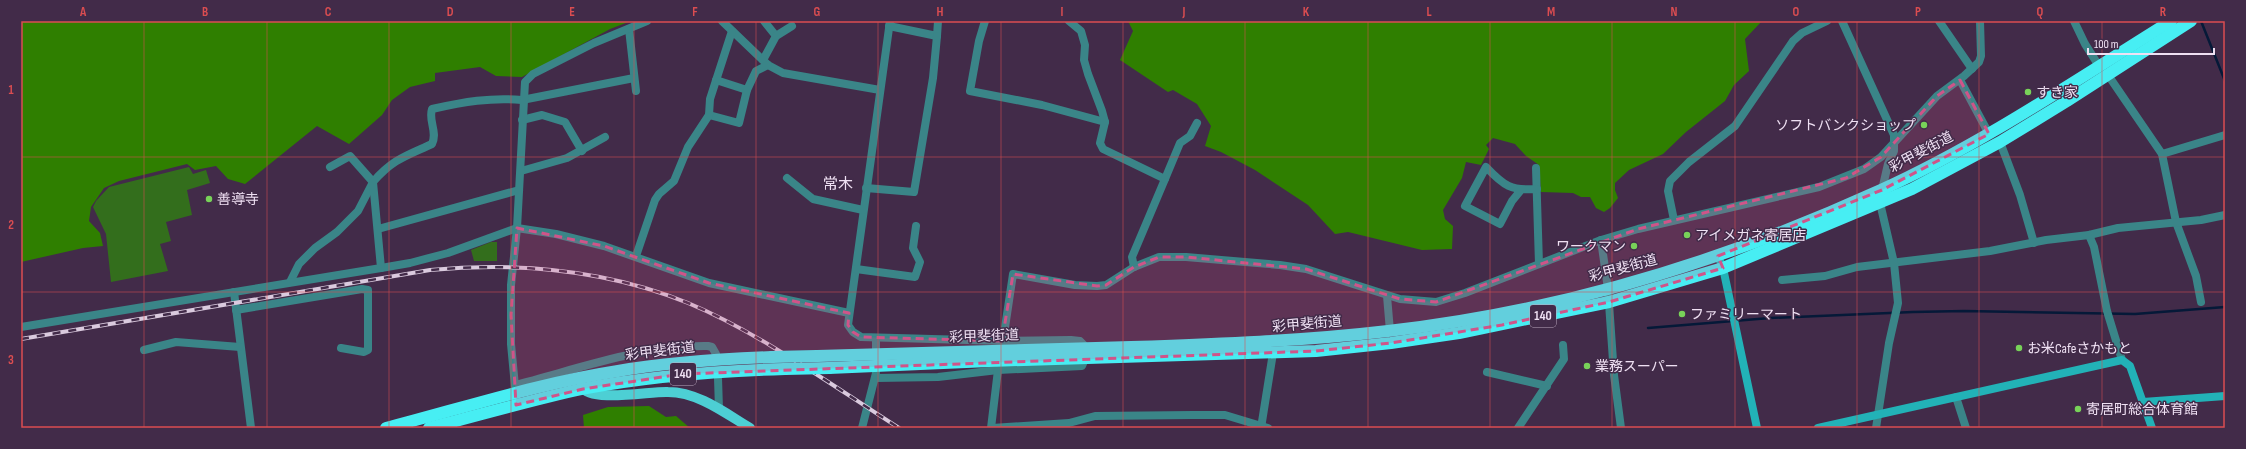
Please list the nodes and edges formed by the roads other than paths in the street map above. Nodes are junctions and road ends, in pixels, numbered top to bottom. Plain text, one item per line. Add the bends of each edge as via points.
1 (647, 21) edge
2 (722, 21) edge
3 (764, 21) edge
4 (938, 21) edge
5 (985, 21) edge
6 (1069, 21) edge
7 (1827, 21) edge
8 (1842, 21) edge
9 (1939, 21) edge
10 (1980, 21) edge
11 (2074, 21) edge
12 (2171, 21) edge
13 (2191, 21) edge
14 (890, 23) edge
15 (792, 26) dead end
16 (629, 29) junction
17 (732, 31) junction
18 (776, 36) junction
19 (937, 36) junction
20 (766, 63) junction
21 (2099, 66) junction
22 (1972, 69) junction
23 (2108, 75) junction
24 (634, 78) junction
25 (716, 80) junction
26 (1960, 80) junction
27 (636, 90) dead end
28 (747, 90) junction
29 (880, 90) junction
30 (522, 100) junction
31 (709, 115) junction
32 (522, 120) junction
33 (1105, 122) junction
34 (1197, 123) dead end
35 (1989, 134) junction
36 (2225, 135) edge
37 (606, 137) dead end
38 (1895, 142) junction
39 (2000, 142) junction
40 (582, 151) junction
41 (2162, 154) junction
42 (330, 167) dead end
43 (1536, 168) dead end
44 (521, 171) junction
45 (786, 178) dead end
46 (1165, 179) junction
47 (373, 182) junction
48 (866, 188) junction
49 (1537, 189) junction
50 (519, 190) junction
51 (1521, 190) junction
52 (1882, 190) junction
53 (1880, 203) junction
54 (863, 210) junction
55 (2225, 215) edge
56 (1674, 220) junction
57 (2176, 222) junction
58 (916, 226) dead end
59 (378, 228) junction
60 (517, 228) junction
61 (2089, 235) junction
62 (1601, 240) junction
63 (2034, 243) junction
64 (636, 256) junction
65 (1718, 256) junction
66 (1894, 263) junction
67 (1539, 264) junction
68 (1134, 267) junction
69 (381, 268) junction
70 (1723, 268) junction
71 (856, 269) junction
72 (1782, 280) dead end
73 (290, 282) junction
74 (1608, 289) junction
75 (234, 292) junction
76 (1387, 296) junction
77 (1609, 302) junction
78 (2201, 302) dead end
79 (236, 310) junction
80 (849, 313) junction
81 (21, 327) edge
82 (1390, 331) junction
83 (876, 338) junction
84 (1002, 341) junction
85 (1563, 346) dead end
86 (240, 347) junction
87 (341, 348) dead end
88 (876, 348) dead end
89 (144, 350) dead end
90 (1273, 353) junction
91 (716, 354) dead end
92 (1086, 354) junction
93 (2122, 360) junction
94 (998, 370) junction
95 (1487, 372) dead end
96 (718, 378) dead end
97 (581, 384) junction
98 (1547, 386) junction
99 (516, 395) junction
100 (2225, 396) edge
101 (1956, 397) junction
102 (2143, 402) junction
103 (719, 409) junction
104 (1879, 414) junction
105 (251, 428) edge
106 (386, 428) edge
107 (429, 428) edge
108 (750, 428) edge
109 (862, 428) edge
110 (991, 428) edge
111 (1263, 428) edge
112 (1518, 428) edge
113 (1621, 428) edge
114 (1757, 428) edge
115 (1818, 428) edge
116 (1876, 428) edge
117 (1966, 428) edge
118 (2152, 428) edge

1 - 16 street
2 - 17 street
3 - 18 street
4 - 19 street
5 - 33 street via 970,91
6 - 33 street via 1080,31 1085,45 1084,60
7 - 56 street via 1792,41 1736,126 1689,162 1670,181 1668,191
8 - 38 street
9 - 22 street
10 - 22 street via 1982,56 1980,62
11 - 21 street
12 - 21 highway, 彩甲斐街道 / 140
13 - 23 highway, 彩甲斐街道 / 140
14 - 19 street
14 - 29 street
15 - 18 street
16 - 24 street
16 - 30 street via 594,43 533,74 525,82
17 - 20 street
17 - 25 street
18 - 20 street
19 - 48 street via 933,78 914,192
20 - 28 street via 756,71
20 - 29 street via 783,73
21 - 35 highway, 彩甲斐街道 / 140
22 - 26 street
23 - 39 highway, 彩甲斐街道 / 140
23 - 41 street
24 - 27 street
24 - 30 street
25 - 28 street
25 - 31 street via 710,99
26 - 35 street
26 - 38 street via 1937,96
28 - 31 street via 739,123
29 - 48 street
30 - 32 street
30 - 47 street via 474,100 432,109 436,137 432,144 396,159
31 - 64 street via 688,147 674,181 655,200
32 - 40 street via 542,114 565,122
32 - 44 street
33 - 46 street via 1100,143 1103,149
34 - 46 street via 1190,136 1180,143
35 - 52 highway, 彩甲斐街道 / 140
36 - 41 street
37 - 40 street
38 - 52 street
38 - 56 street via 1864,169 1846,178 1819,187
39 - 53 highway, 彩甲斐街道 / 140 via 1919,186
39 - 63 street via 2020,195
40 - 44 street via 552,164
41 - 57 street
42 - 47 street via 350,156
43 - 49 street
44 - 50 street
45 - 54 street via 813,199
46 - 68 street via 1132,257
47 - 59 street
47 - 73 street via 358,210 337,232 299,264
48 - 54 street
49 - 51 street
49 - 67 street
50 - 59 street
50 - 60 street
51 - 51 street via 1500,224 1465,206 1486,167 1507,186
52 - 65 highway, 彩甲斐街道 / 140
53 - 66 street
53 - 70 highway, 彩甲斐街道 / 140
54 - 71 street
55 - 57 street
56 - 62 street
57 - 61 street via 2118,228
57 - 78 street via 2194,271
58 - 71 street via 913,248 920,262 916,277
59 - 69 street
60 - 64 street via 556,234
60 - 69 street via 448,253
60 - 99 street via 511,285 511,344
61 - 63 street
61 - 93 street
62 - 67 street
62 - 74 street
63 - 66 street
64 - 80 street via 708,283
65 - 70 street
65 - 74 highway, 彩甲斐街道 / 140
66 - 72 street via 1857,267 1825,276
66 - 104 street via 1898,303 1889,342
67 - 76 street via 1436,302 1418,302
68 - 76 street via 1159,257 1280,264 1306,269
68 - 84 street via 1106,285 1097,286 1075,285 1013,274
69 - 73 street
70 - 77 highway, 彩甲斐街道 / 140
70 - 114 street
71 - 80 street
73 - 75 street
74 - 77 street
74 - 82 highway, 彩甲斐街道 / 140 via 1502,314
75 - 79 street
75 - 81 street
76 - 82 street
77 - 90 highway, 彩甲斐街道 / 140 via 1502,325 1420,339 1316,351
77 - 113 street
79 - 86 street
79 - 87 street via 368,290 368,350 364,352
80 - 83 street via 848,325 852,332 861,337
82 - 92 highway, 彩甲斐街道 / 140 via 1274,342
83 - 84 street
83 - 88 street
84 - 92 street via 1080,341
85 - 98 street via 1564,359
86 - 89 street via 176,342
86 - 105 street
90 - 92 highway, 彩甲斐街道 / 140
90 - 111 street
91 - 99 street via 712,347 708,346 659,349 605,360
92 - 94 street via 1082,366
92 - 97 highway, 彩甲斐街道 / 140, bridge via 989,361 682,374
92 - 97 highway, 彩甲斐街道 / 140, bridge via 772,357 663,365
93 - 101 street
93 - 102 street via 2130,366
94 - 109 street via 945,376 876,375
94 - 110 street
95 - 98 street
96 - 103 street
97 - 99 highway, 彩甲斐街道 / 140
97 - 103 main road via 592,394 679,393 695,396
98 - 112 street
99 - 106 highway, 彩甲斐街道 / 140
99 - 107 highway, 彩甲斐街道 / 140
100 - 102 street
101 - 104 street
101 - 117 street
102 - 118 street
103 - 108 main road
104 - 115 street
104 - 116 street
110 - 111 street via 1069,423 1095,416 1193,415 1225,415

